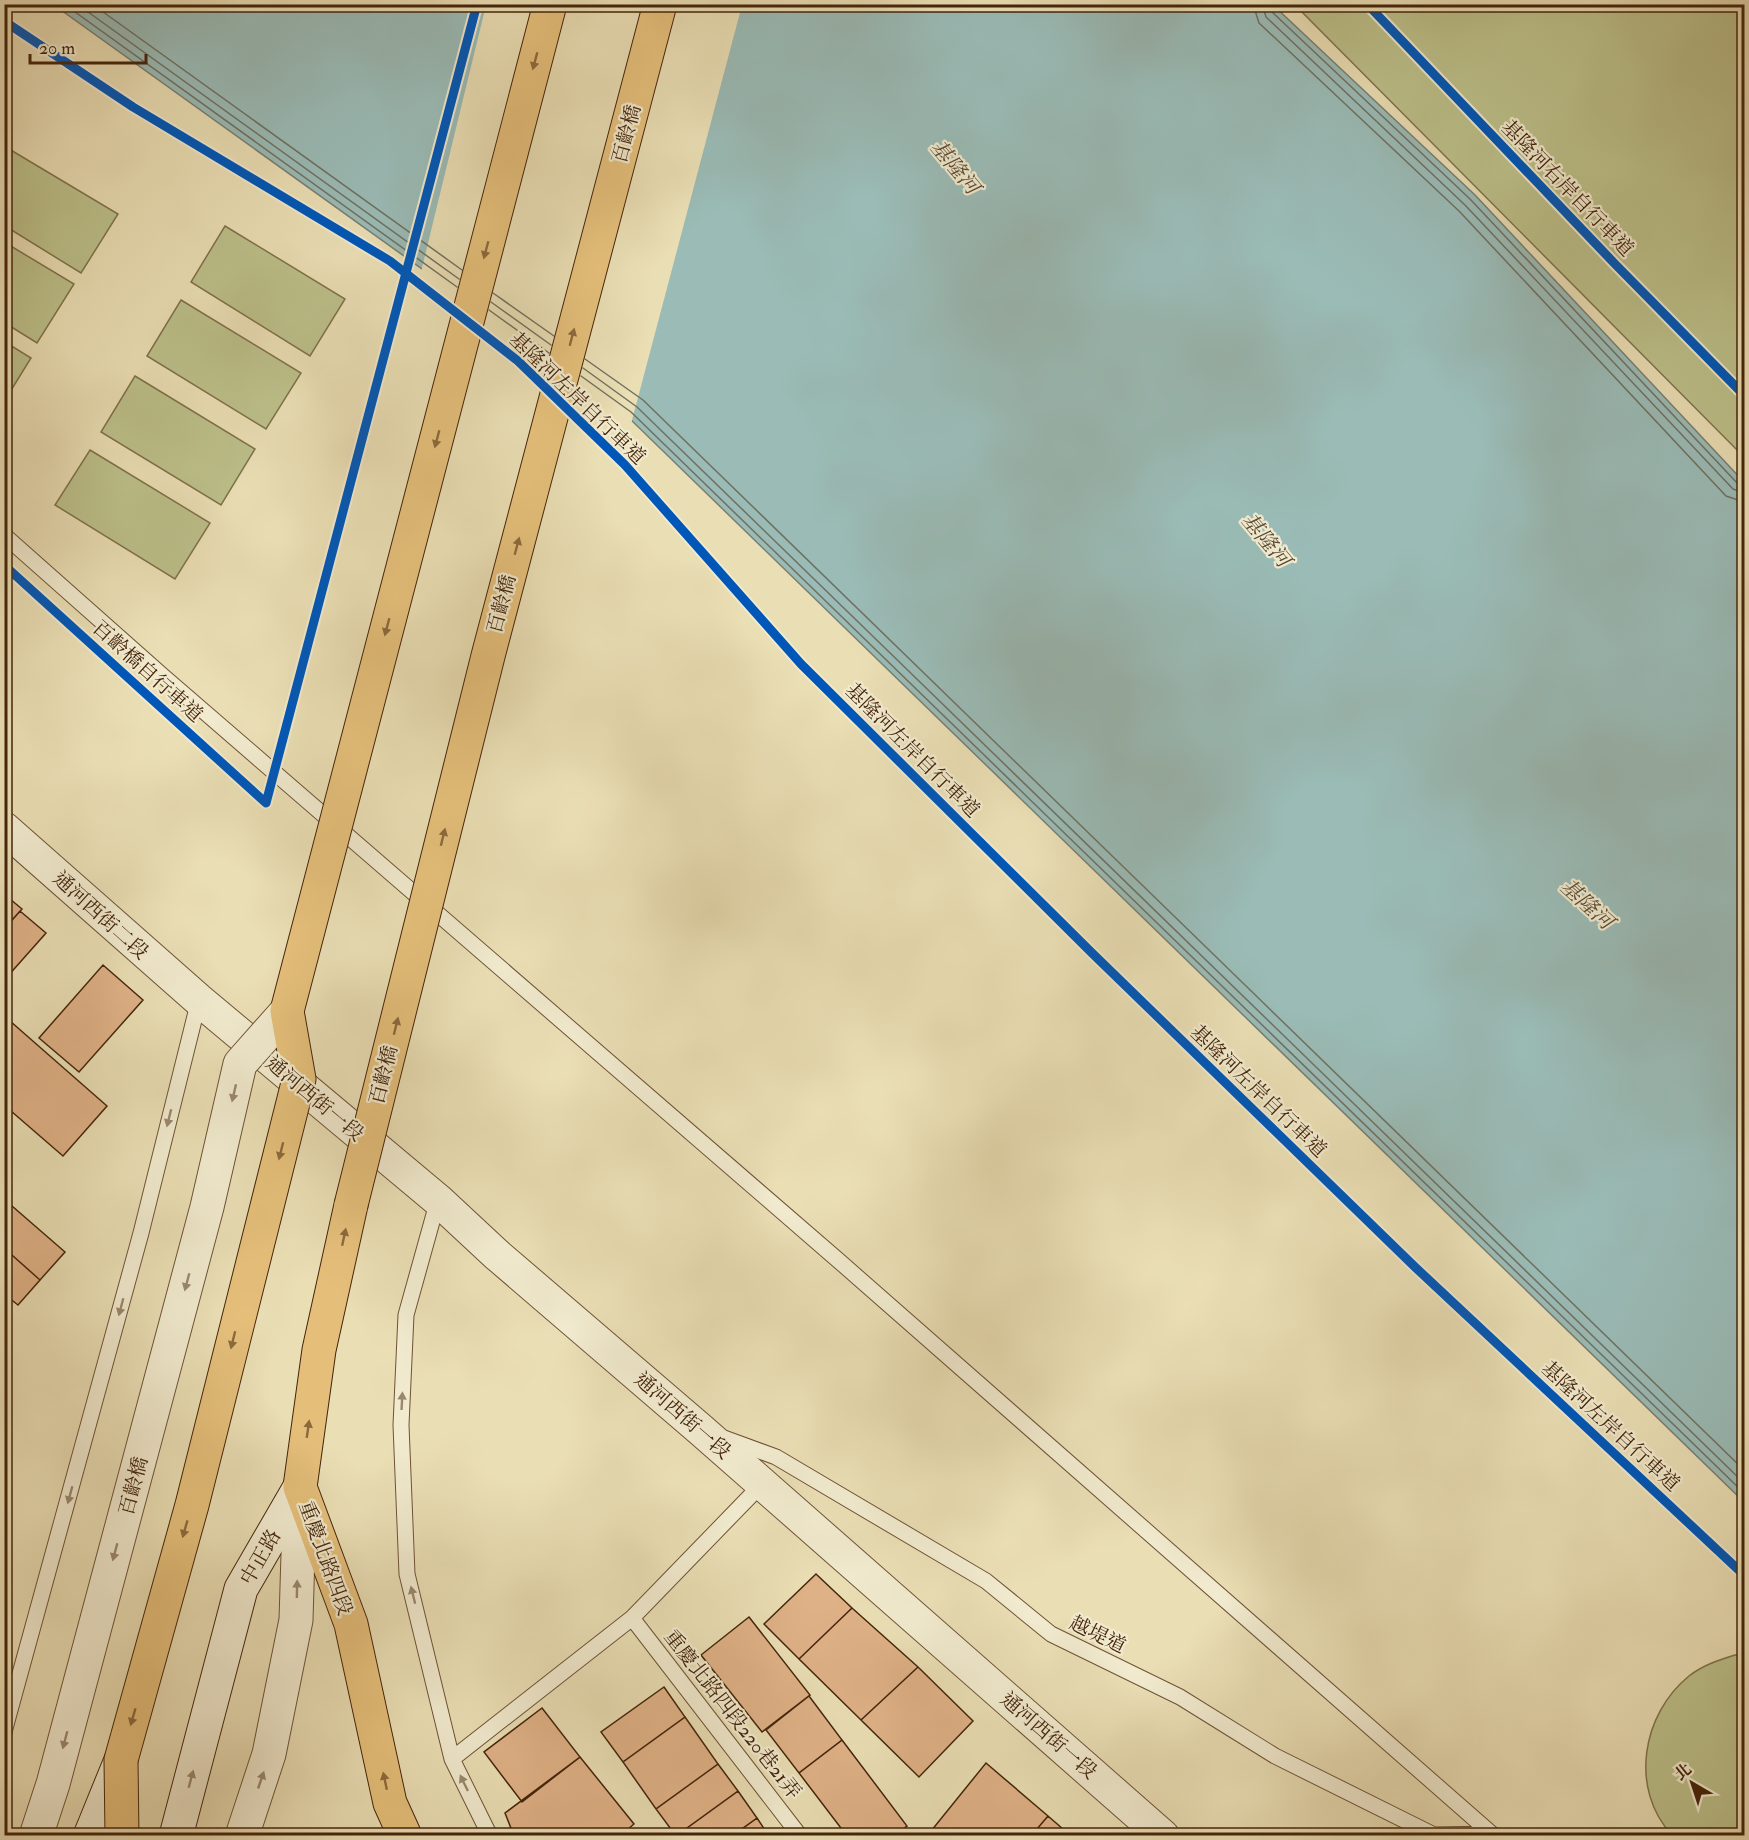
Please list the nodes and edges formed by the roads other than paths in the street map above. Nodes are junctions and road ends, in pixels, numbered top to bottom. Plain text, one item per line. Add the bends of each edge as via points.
1 (550, 4) edge
2 (660, 4) edge
3 (4, 535) edge
4 (4, 828) edge
5 (199, 1000) junction
6 (287, 1011) junction
7 (438, 1200) junction
8 (351, 1205) joint
9 (701, 1430) junction
10 (762, 1485) junction
11 (300, 1487) junction
12 (632, 1618) junction
13 (4, 1732) edge
14 (452, 1759) junction
15 (121, 1760) junction
16 (1493, 1835) edge
17 (36, 1836) edge
18 (90, 1836) edge
19 (122, 1836) edge
20 (176, 1836) edge
21 (242, 1836) edge
22 (405, 1836) edge
23 (489, 1836) edge
24 (800, 1836) edge
25 (1163, 1836) edge

1 -> 6 main road, 百齡橋, bridge
8 -> 2 main road, 百齡橋, bridge via 488,656
3 - 16 lane
4 - 5 street, 通河西街二段
5 - 7 street, 通河西街一段
5 -> 13 lane via 141,1233
6 -> 15 main road, 百齡橋, bridge via 298,1079 192,1505
6 -> 17 street, 百齡橋, bridge via 240,1065 207,1208 57,1772
7 - 9 street, 通河西街一段
14 -> 7 lane via 407,1574 401,1425 406,1315
11 -> 8 main road, 重慶北路四段 via 319,1350
9 - 10 street, 通河西街一段
9 - 16 lane, 越堤道 via 776,1457 986,1581 1051,1634 1180,1697 1275,1756 1434,1835
10 - 12 lane
10 - 25 street, 通河西街一段
20 -> 11 street, 中正路 via 241,1589
21 -> 11 street, 中正路 via 269,1754 296,1620
22 -> 11 main road, 重慶北路四段 via 390,1803 351,1624
12 - 14 lane
12 - 24 lane, 重慶北路四段220巷21弄
23 -> 14 lane
15 - 18 street
15 - 19 main road, 百齡橋, bridge

